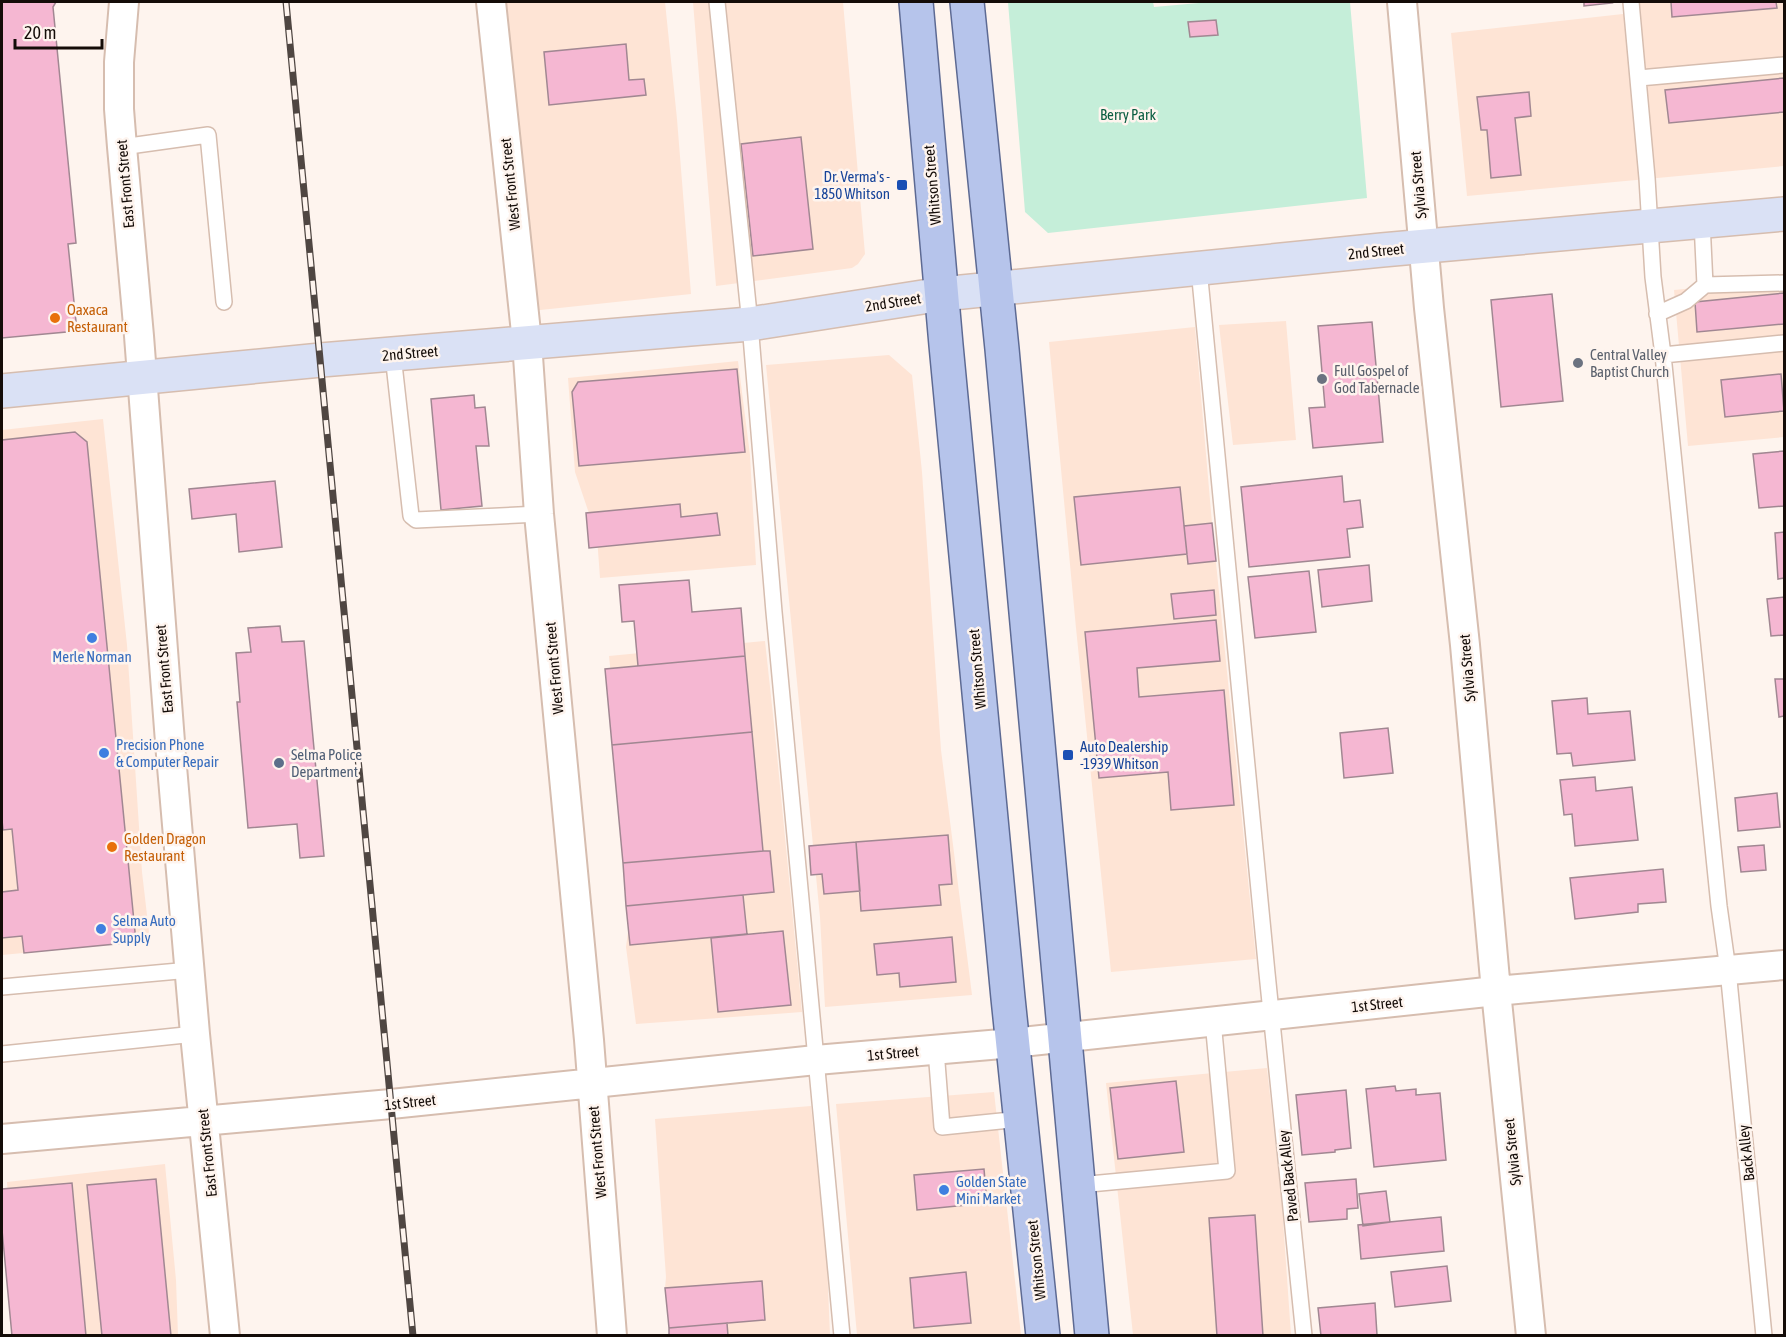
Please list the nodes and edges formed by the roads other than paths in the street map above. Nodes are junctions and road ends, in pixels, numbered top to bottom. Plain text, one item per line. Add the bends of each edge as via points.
1 (124, 2) edge
2 (491, 2) edge
3 (717, 2) edge
4 (916, 2) edge
5 (967, 2) edge
6 (1402, 2) edge
7 (1631, 2) edge
8 (1785, 65) edge
9 (1639, 78) junction
10 (122, 147) junction
11 (1785, 214) edge
12 (1702, 222) junction
13 (1651, 226) junction
14 (1424, 247) junction
15 (1199, 269) junction
16 (1785, 283) edge
17 (1705, 285) junction
18 (996, 289) junction
19 (942, 294) junction
20 (224, 302) dead end
21 (1658, 314) junction
22 (750, 324) junction
23 (527, 342) junction
24 (1785, 343) edge
25 (393, 355) junction
26 (1663, 355) junction
27 (142, 376) junction
28 (2, 391) edge
29 (539, 514) junction
30 (1785, 965) edge
31 (190, 970) junction
32 (1728, 970) junction
33 (2, 987) edge
34 (1496, 991) junction
35 (1271, 1016) junction
36 (1213, 1021) junction
37 (195, 1034) junction
38 (1066, 1037) junction
39 (1013, 1043) junction
40 (936, 1050) junction
41 (2, 1054) edge
42 (816, 1060) junction
43 (592, 1083) junction
44 (1021, 1119) junction
45 (204, 1121) junction
46 (2, 1139) edge
47 (1079, 1185) junction
48 (225, 1335) edge
49 (612, 1335) edge
50 (842, 1335) edge
51 (1043, 1335) edge
52 (1092, 1335) edge
53 (1304, 1335) edge
54 (1531, 1335) edge
55 (1764, 1335) edge

1 - 10 street, East Front Street via 119,62
2 - 23 street, West Front Street
3 - 22 lane
4 - 19 main road, Whitson Street
5 - 18 main road
6 - 14 street, Sylvia Street
7 - 9 lane, Back Alley
8 - 9 lane
9 - 13 lane, Back Alley
10 - 20 lane via 208,135
10 - 27 street, East Front Street
11 - 12 main road, 2nd Street
12 - 13 main road, 2nd Street
12 - 17 lane
13 - 14 main road, 2nd Street
13 - 21 lane, Back Alley
14 - 15 main road, 2nd Street
14 - 34 street, Sylvia Street
15 - 18 main road, 2nd Street
15 - 35 lane, Paved Back Alley
16 - 17 lane
17 - 21 lane via 1686,301
18 - 19 main road, 2nd Street
18 - 38 main road
19 - 22 main road, 2nd Street
19 - 39 main road, Whitson Street
21 - 26 lane, Back Alley
22 - 23 main road, 2nd Street
22 - 42 lane
23 - 25 main road, 2nd Street
23 - 29 street, West Front Street
24 - 26 lane
25 - 27 main road, 2nd Street
25 - 29 lane via 411,516 416,520
26 - 32 lane, Back Alley
27 - 28 main road, 2nd Street
27 - 31 street, East Front Street
29 - 43 street, West Front Street
30 - 32 street, 1st Street
31 - 33 lane
31 - 37 street, East Front Street
32 - 34 street, 1st Street
32 - 55 lane, Back Alley
34 - 35 street, 1st Street
34 - 54 street, Sylvia Street
35 - 36 street, 1st Street
35 - 53 lane, Paved Back Alley
36 - 38 street, 1st Street
36 - 47 lane via 1227,1171
37 - 41 lane
37 - 45 street, East Front Street
38 - 39 street, 1st Street
38 - 47 main road
39 - 40 street, 1st Street
39 - 44 main road, Whitson Street
40 - 42 street, 1st Street
40 - 44 lane via 942,1126
42 - 43 street, 1st Street
42 - 50 lane
43 - 45 street, 1st Street
43 - 49 street, West Front Street
44 - 51 main road, Whitson Street
45 - 46 street, 1st Street
45 - 48 street, East Front Street
47 - 52 main road

